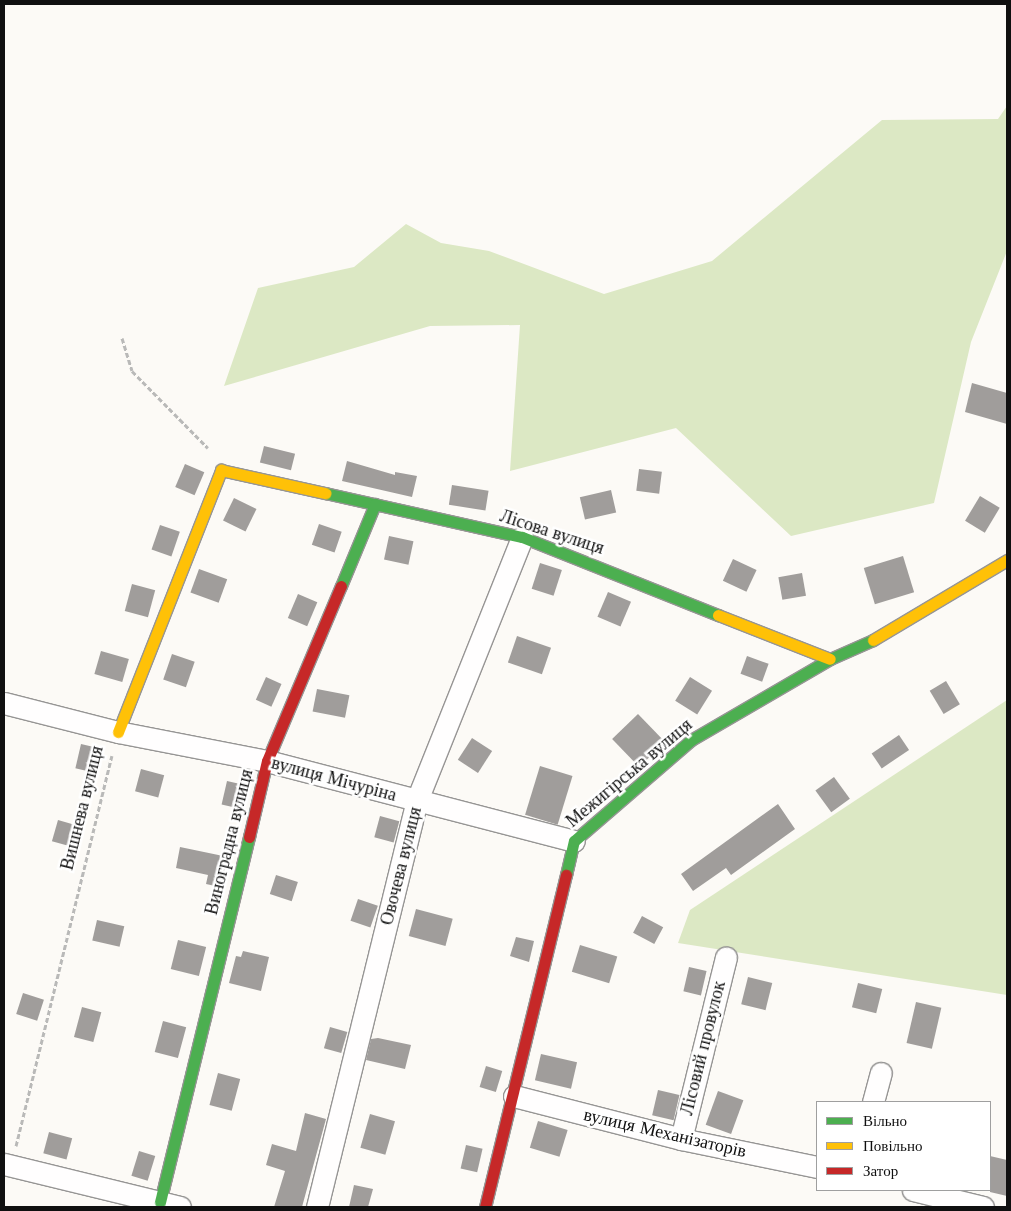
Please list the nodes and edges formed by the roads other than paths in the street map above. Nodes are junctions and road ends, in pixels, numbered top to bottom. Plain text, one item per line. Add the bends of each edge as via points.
1 (221, 470) joint
2 (375, 504) junction
3 (522, 537) junction
4 (1007, 560) edge
5 (830, 659) junction
6 (4, 703) edge
7 (118, 732) junction
8 (267, 761) junction
9 (417, 800) junction
10 (574, 841) junction
11 (726, 957) dead end
12 (881, 1073) dead end
13 (514, 1096) junction
14 (873, 1101) edge
15 (681, 1139) junction
16 (8, 1165) edge
17 (816, 1168) edge
18 (917, 1191) edge
19 (170, 1205) edge
20 (317, 1207) edge
21 (485, 1207) edge
22 (983, 1207) edge

1 - 2 street, Лісова вулиця
1 - 7 street, Вишнева вулиця
2 - 3 street, Лісова вулиця
2 - 8 street, Виноградна вулиця
3 - 5 street, Лісова вулиця
3 - 9 street, Овочева вулиця
4 - 5 street, Межигірська вулиця via 893,631
5 - 10 street, Межигірська вулиця via 691,740
6 - 7 street, вулиця Мічуріна
7 - 8 street, вулиця Мічуріна
8 - 9 street, вулиця Мічуріна
8 - 19 street, Виноградна вулиця
9 - 10 street, вулиця Мічуріна
9 - 20 street, Овочева вулиця
10 - 13 street, Межигірська вулиця
11 - 15 street, Лісовий провулок
12 - 14 street
13 - 15 street, вулиця Механізаторів
13 - 21 street, Межигірська вулиця
15 - 17 street, вулиця Механізаторів
16 - 19 street
18 - 22 street

